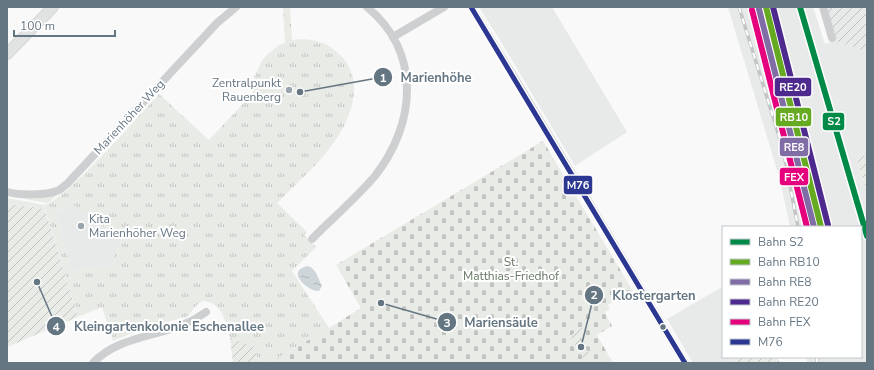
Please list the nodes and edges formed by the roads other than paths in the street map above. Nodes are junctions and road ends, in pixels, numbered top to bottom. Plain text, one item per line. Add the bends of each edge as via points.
1 (53, 7) edge
2 (236, 7) edge
3 (367, 7) edge
4 (444, 7) edge
5 (471, 7) edge
6 (823, 7) edge
7 (393, 37) junction
8 (832, 38) dead end
9 (7, 54) edge
10 (7, 192) edge
11 (312, 239) dead end
12 (206, 312) dead end
13 (93, 363) edge
14 (685, 363) edge

1 - 9 main road
2 - 10 street, Marienhöher Weg via 217,23 59,190 21,194
3 - 7 street
4 - 7 street
5 - 14 street
6 - 8 street
7 - 11 street via 404,63 408,89 405,114 397,138 375,175
12 - 13 street via 186,324 118,346

